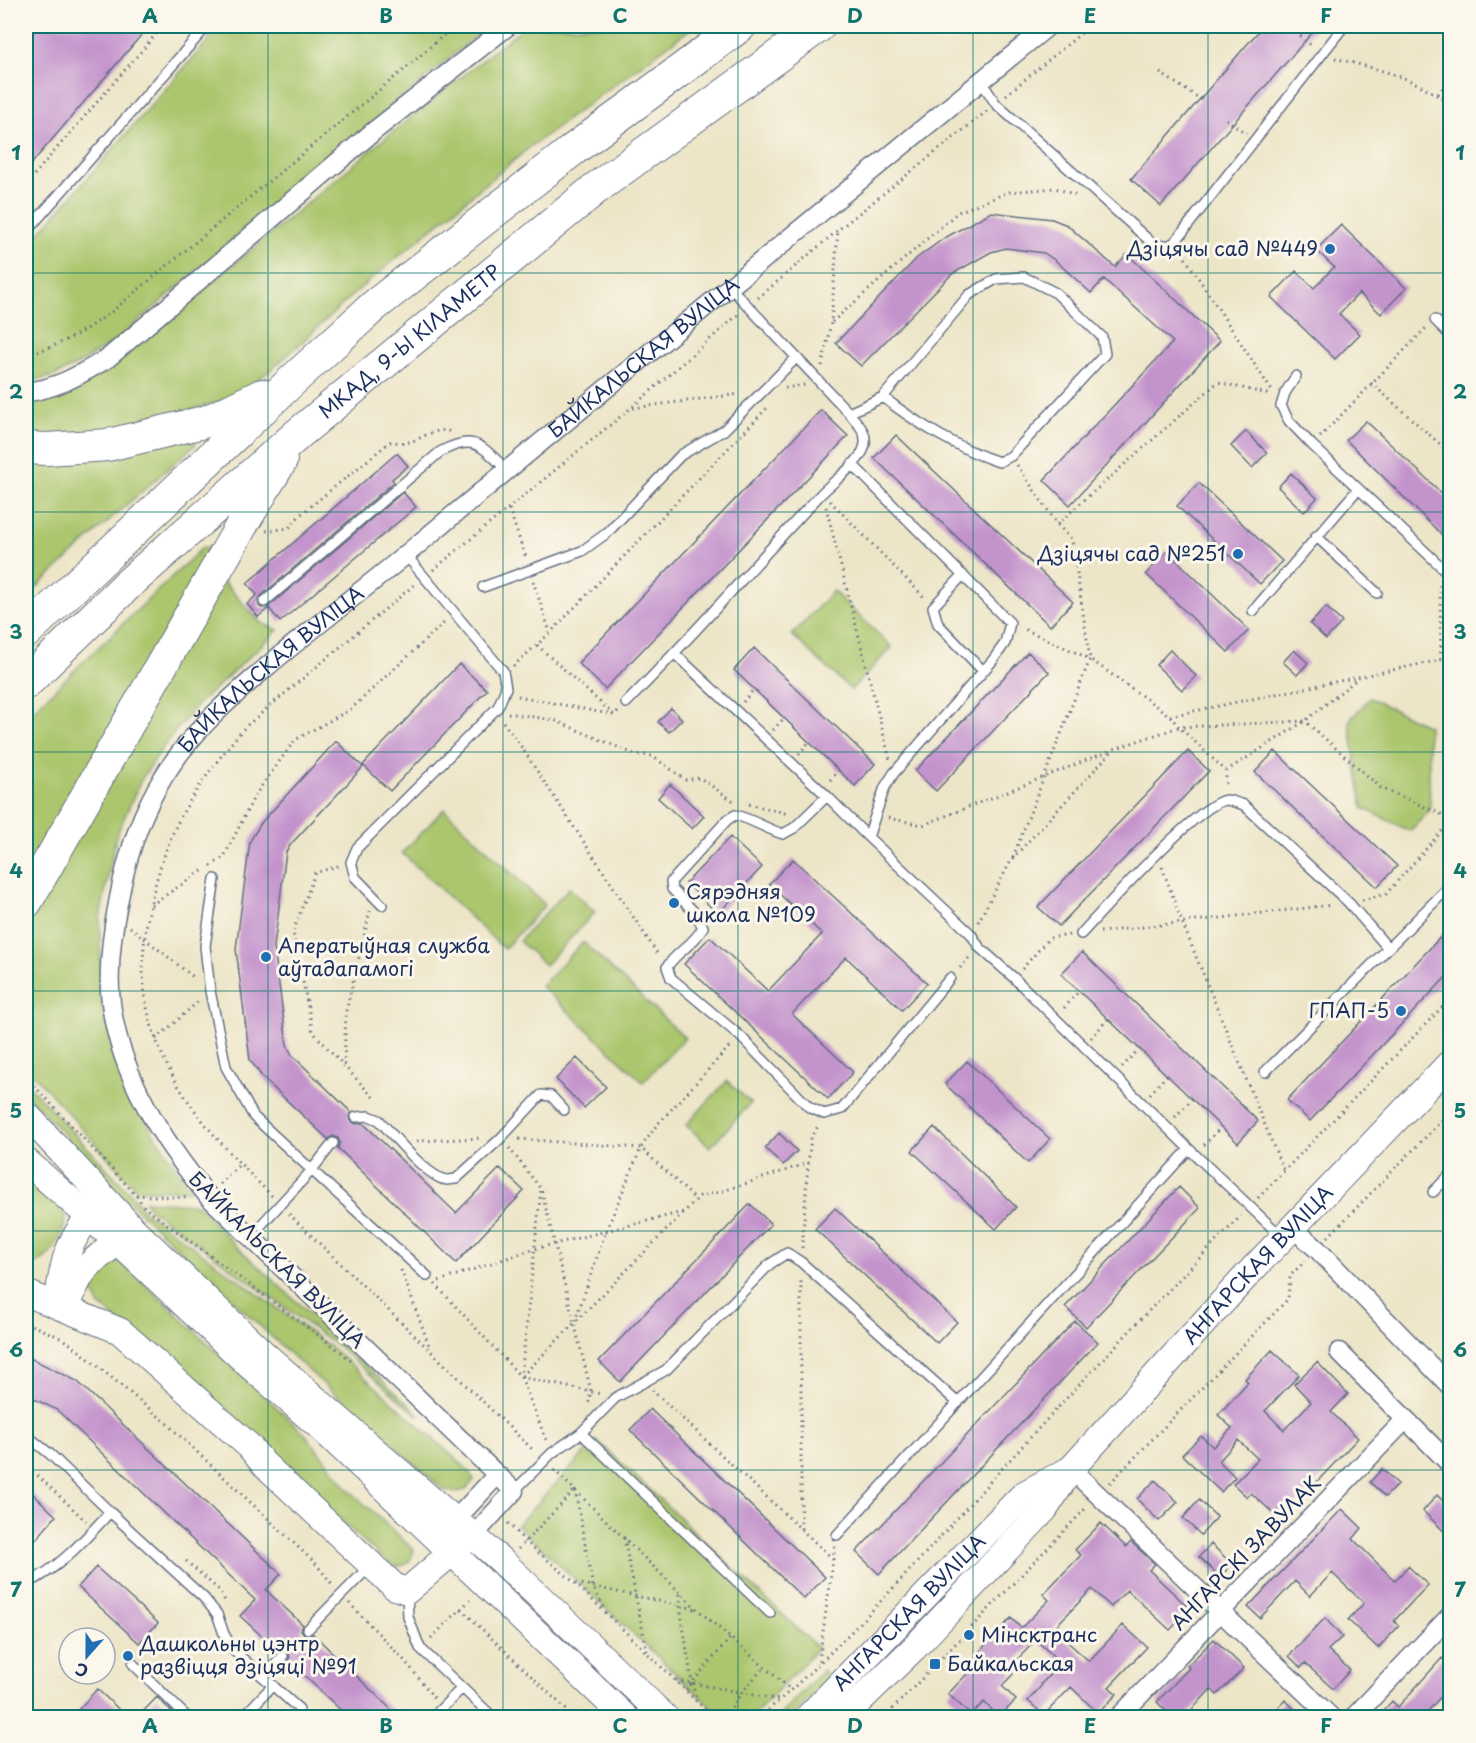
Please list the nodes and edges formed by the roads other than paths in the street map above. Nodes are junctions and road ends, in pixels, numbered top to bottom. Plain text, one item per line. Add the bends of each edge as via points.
1 (207, 26) edge
2 (508, 26) edge
3 (740, 26) edge
4 (819, 26) edge
5 (1048, 26) edge
6 (1344, 26) edge
7 (981, 81) junction
8 (26, 232) edge
9 (730, 287) junction
10 (1435, 320) road end
11 (1450, 335) edge
12 (796, 358) junction
13 (1296, 376) dead end
14 (292, 380) junction
15 (26, 392) edge
16 (883, 397) junction
17 (849, 413) junction
18 (298, 434) junction
19 (26, 448) edge
20 (852, 464) junction
21 (507, 470) junction
22 (1358, 489) junction
23 (1316, 536) junction
24 (406, 555) junction
25 (963, 575) junction
26 (1450, 575) edge
27 (483, 587) dead end
28 (1377, 592) dead end
29 (264, 602) dead end
30 (1253, 611) dead end
31 (26, 632) edge
32 (675, 654) junction
33 (983, 671) junction
34 (26, 683) edge
35 (626, 703) road end
36 (827, 796) junction
37 (868, 837) junction
38 (215, 879) dead end
39 (1450, 886) edge
40 (26, 902) edge
41 (382, 905) dead end
42 (1081, 934) road end
43 (1388, 948) junction
44 (950, 978) dead end
45 (1450, 1063) edge
46 (1265, 1072) dead end
47 (564, 1110) dead end
48 (26, 1114) edge
49 (356, 1117) dead end
50 (333, 1143) dead end
51 (1192, 1152) junction
52 (26, 1161) edge
53 (311, 1171) junction
54 (1450, 1175) edge
55 (1433, 1192) dead end
56 (88, 1218) junction
57 (1289, 1233) junction
58 (125, 1236) junction
59 (250, 1237) junction
60 (64, 1263) junction
61 (427, 1276) dead end
62 (26, 1283) edge
63 (26, 1293) edge
64 (62, 1306) junction
65 (1339, 1352) dead end
66 (1450, 1386) edge
67 (958, 1402) junction
68 (1405, 1420) junction
69 (581, 1433) junction
70 (26, 1435) edge
71 (1450, 1464) edge
72 (1071, 1469) junction
73 (497, 1475) junction
74 (514, 1491) junction
75 (110, 1512) junction
76 (465, 1527) junction
77 (837, 1535) road end
78 (451, 1552) junction
79 (370, 1565) junction
80 (26, 1584) edge
81 (407, 1591) junction
82 (1221, 1611) junction
83 (770, 1613) dead end
84 (1450, 1616) edge
85 (308, 1629) dead end
86 (283, 1656) dead end
87 (133, 1664) dead end
88 (264, 1677) junction
89 (273, 1685) junction
90 (462, 1688) junction
91 (299, 1709) dead end
92 (817, 1714) edge
93 (188, 1718) edge
94 (242, 1718) edge
95 (432, 1718) edge
96 (494, 1718) edge
97 (626, 1718) edge
98 (666, 1718) edge
99 (842, 1718) edge
100 (1118, 1718) edge
101 (1332, 1718) edge
102 (1353, 1718) edge

1 - 8 lane
2 - 15 street via 374,131 108,358 70,380
3 - 14 highway via 574,148 374,306
4 - 18 highway, МКАД, 9-Ы КІЛАМЕТР via 594,189
5 - 7 street, БАЙКАЛЬСКАЯ ВУЛІЦА
6 - 7 lane via 1168,246 1151,242 996,104
7 - 9 street, БАЙКАЛЬСКАЯ ВУЛІЦА
9 - 12 lane
9 - 21 street, БАЙКАЛЬСКАЯ ВУЛІЦА
10 - 11 lane
12 - 17 lane
12 - 27 lane via 724,430 681,455 591,545
13 - 22 lane via 1281,406 1289,421
14 - 19 highway via 208,421 108,445
14 - 31 highway
16 - 16 lane via 904,414 979,456 999,462 1011,456 1105,354 1102,337 1056,293 1024,277 996,279 969,295
16 - 17 lane
17 - 20 lane via 864,431 866,441 863,452
18 - 34 highway, МКАД, 9-Ы КІЛАМЕТР via 126,586
18 - 40 highway
20 - 25 lane
20 - 32 lane
21 - 24 street, БАЙКАЛЬСКАЯ ВУЛІЦА
21 - 29 lane via 484,448 469,441 440,452
22 - 23 lane
22 - 26 lane
23 - 28 lane
23 - 30 lane
24 - 41 lane via 492,658 504,675 506,688 494,711 357,848 351,862 355,877
24 - 59 street, БАЙКАЛЬСКАЯ ВУЛІЦА via 222,705 191,739 163,778 125,866 110,962 111,1004 121,1047 149,1112 177,1157 208,1196
25 - 33 lane via 1010,622 1005,643
25 - 33 lane via 933,607 938,624
32 - 35 lane
32 - 36 lane
33 - 37 lane via 894,773 885,787
36 - 37 lane
36 - 44 lane via 783,834 735,815 671,882 672,889 703,927 698,938 667,967 671,978 740,1036 808,1107 824,1114 842,1109
37 - 51 lane
38 - 53 lane via 205,946 226,1067 254,1117
39 - 43 lane
42 - 43 lane via 1206,809 1227,800 1244,805 1349,903
43 - 46 lane
45 - 57 main road, АНГАРСКАЯ ВУЛІЦА
47 - 49 lane via 551,1096 541,1095 501,1138 456,1179 448,1180 427,1169 379,1120
48 - 58 main road
50 - 53 lane
51 - 57 lane via 1250,1206
51 - 67 lane
52 - 56 main road
53 - 59 lane
53 - 61 lane
54 - 55 lane
56 - 58 main road
56 - 60 main road via 74,1236
57 - 66 street via 1317,1249
57 - 72 main road, АНГАРСКАЯ ВУЛІЦА
58 - 64 main road via 88,1264
58 - 76 main road
58 - 78 main road via 250,1367 321,1428
59 - 73 street, БАЙКАЛЬСКАЯ ВУЛІЦА
60 - 62 main road
60 - 64 main road
63 - 64 main road
64 - 79 main road via 120,1330 249,1446
65 - 68 street
67 - 69 lane via 801,1262 786,1253 770,1264 666,1370 615,1398
67 - 77 lane
68 - 71 street
68 - 82 street, АНГАРСКІ ЗАВУЛАК
69 - 74 lane via 548,1457
69 - 83 lane
70 - 75 lane
72 - 82 street
72 - 92 main road, АНГАРСКАЯ ВУЛІЦА via 1024,1494
72 - 99 main road, АНГАРСКАЯ ВУЛІЦА via 1045,1509
73 - 74 street, БАЙКАЛЬСКАЯ ВУЛІЦА
73 - 76 street
74 - 76 street via 497,1510
75 - 80 lane via 78,1547
75 - 88 lane via 204,1598 217,1614 233,1650
76 - 78 main road
76 - 98 main road
78 - 81 main road
78 - 97 main road
79 - 81 main road via 395,1587
79 - 85 lane
81 - 90 lane via 408,1617 420,1648
82 - 100 street, АНГАРСКІ ЗАВУЛАК
82 - 101 street
84 - 102 street
86 - 88 lane
87 - 93 lane
88 - 89 lane
89 - 91 lane
89 - 94 lane
90 - 95 lane
90 - 96 lane

